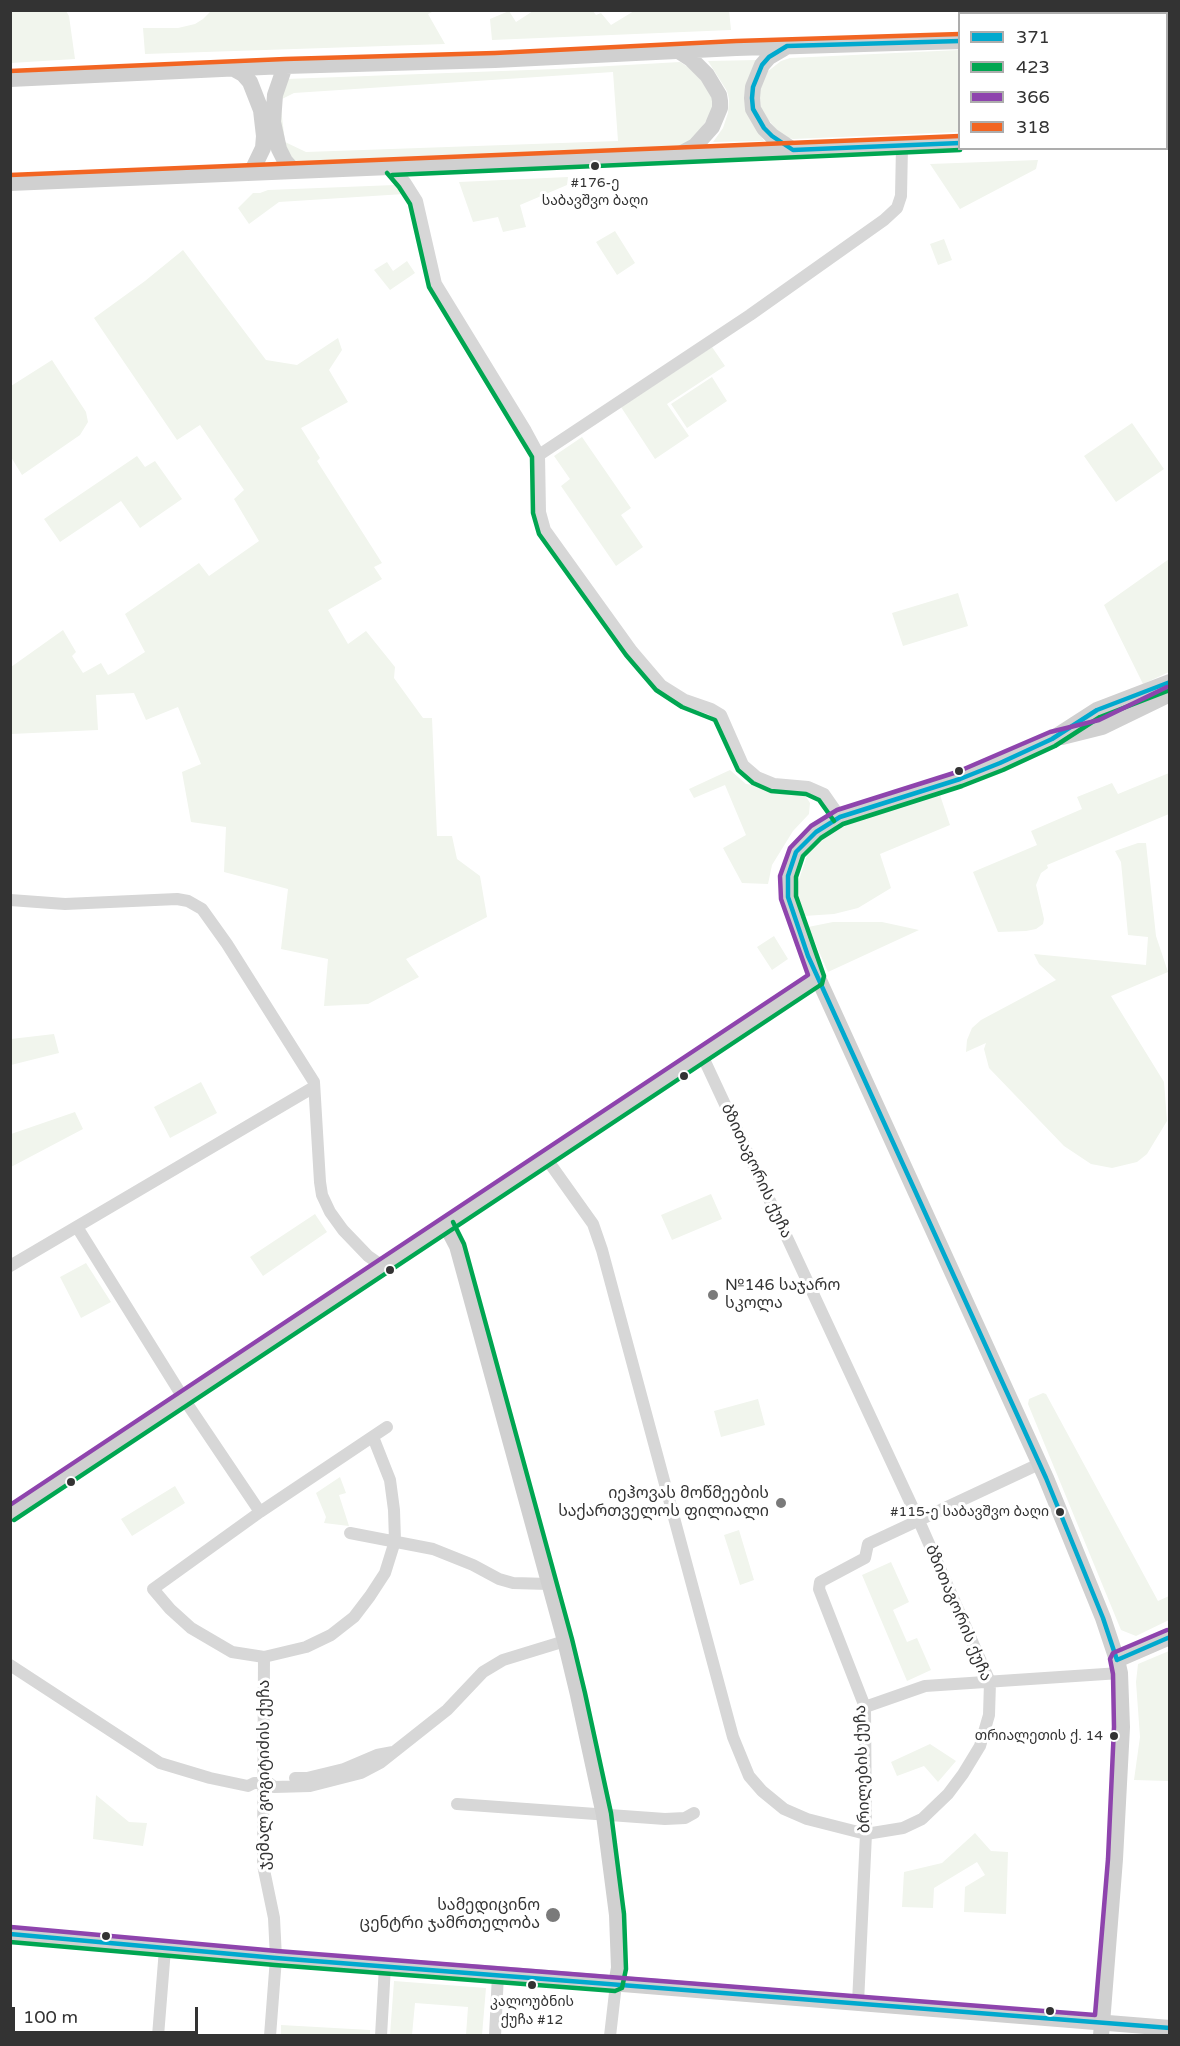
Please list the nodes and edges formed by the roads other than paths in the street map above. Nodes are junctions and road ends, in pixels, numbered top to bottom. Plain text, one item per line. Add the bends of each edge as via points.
1 (958, 41) edge
2 (787, 46) junction
3 (677, 50) junction
4 (285, 66) junction
5 (234, 69) junction
6 (10, 79) edge
7 (958, 143) edge
8 (902, 146) junction
9 (793, 150) junction
10 (676, 156) junction
11 (392, 168) junction
12 (294, 171) junction
13 (251, 173) junction
14 (10, 183) edge
15 (538, 455) junction
16 (1170, 682) edge
17 (1170, 694) edge
18 (1052, 739) junction
19 (840, 817) junction
20 (10, 900) edge
21 (817, 978) junction
22 (702, 1055) junction
23 (314, 1087) junction
24 (546, 1158) junction
25 (446, 1225) junction
26 (77, 1227) junction
27 (386, 1265) junction
28 (10, 1266) edge
29 (184, 1399) junction
30 (387, 1427) dead end
31 (373, 1437) junction
32 (1040, 1464) junction
33 (260, 1512) junction
34 (10, 1514) edge
35 (919, 1521) junction
36 (350, 1533) dead end
37 (394, 1541) junction
38 (549, 1584) junction
39 (1170, 1637) edge
40 (565, 1641) junction
41 (264, 1657) junction
42 (10, 1658) edge
43 (10, 1665) edge
44 (1118, 1666) junction
45 (990, 1682) junction
46 (865, 1707) junction
47 (262, 1783) junction
48 (457, 1804) dead end
49 (694, 1814) dead end
50 (604, 1815) junction
51 (866, 1834) junction
52 (10, 1934) edge
53 (165, 1949) junction
54 (276, 1958) junction
55 (385, 1966) junction
56 (498, 1974) junction
57 (616, 1984) junction
58 (858, 2003) junction
59 (1170, 2028) edge
60 (1102, 2029) edge
61 (158, 2036) edge
62 (270, 2036) edge
63 (381, 2036) edge
64 (495, 2036) edge
65 (610, 2036) edge

1 - 2 street
2 - 3 street
2 - 9 street via 762,65 752,98 753,109 764,128
3 - 4 street
3 - 10 street via 707,75 720,101 712,127 694,146
4 - 5 street
4 - 12 street via 275,95 273,122 279,149
5 - 6 street
5 - 13 street via 250,82 261,110 263,148
7 - 8 street
8 - 9 street
8 - 15 street via 901,196 897,208 884,220 750,315
9 - 10 street
10 - 11 street
11 - 12 street
11 - 15 street via 417,201 436,284
12 - 13 street
13 - 14 street
15 - 19 street via 540,512 545,530 632,651 662,685 721,715 742,765 757,777 824,794
16 - 18 street via 1097,710
17 - 18 street via 1102,727
18 - 19 street via 960,779
19 - 21 street via 816,832 796,852 788,876 788,897
20 - 23 street via 66,904 177,899 198,905 237,959
21 - 22 street
21 - 32 street
22 - 24 street
22 - 35 street, ბზითაგორის ქუჩა
23 - 26 street
23 - 27 street via 322,1194 344,1230 368,1256
24 - 25 street
24 - 51 street, ბზითაგორის ქუჩა via 593,1224 599,1241 733,1737 749,1776 784,1809
25 - 27 street
25 - 38 street via 457,1246
26 - 28 street
26 - 29 street
27 - 29 street
29 - 33 street
29 - 34 street
30 - 31 street
31 - 33 street
31 - 37 street via 390,1480
32 - 35 street, ბრილების ქუჩა
32 - 44 street via 1103,1618
33 - 41 street via 153,1589 190,1628 209,1640 232,1652
35 - 45 street, ბზითაგორის ქუჩა
35 - 46 street, ბრილების ქუჩა via 868,1544 865,1558 820,1582 819,1589
36 - 37 street
37 - 38 street via 433,1549 513,1583
37 - 41 street via 385,1573 354,1617 331,1635 306,1647
38 - 40 street
39 - 44 street
40 - 47 street via 503,1660 483,1672 447,1710 396,1752 360,1773 310,1786 274,1787
40 - 50 street
41 - 47 street, ჯემალ გოგიტიძის ქუჩა
42 - 47 street via 161,1758
43 - 47 street via 160,1762 248,1786
44 - 45 street
44 - 60 street via 1122,1727 1119,1800
45 - 46 street via 925,1686
45 - 51 street, ბზითაგორის ქუჩა via 989,1715 983,1738 958,1781 921,1819 903,1828
46 - 51 street, ბრილების ქუჩა
47 - 54 street, ჯემალ გოგიტიძის ქუჩა via 263,1866 274,1918
48 - 50 street
49 - 50 street via 674,1819
50 - 57 street via 617,1915
51 - 58 street, ბრილების ქუჩა
52 - 53 street
53 - 54 street
53 - 61 street
54 - 55 street
54 - 62 street, ჯემალ გოგიტიძის ქუჩა
55 - 56 street
55 - 63 street
56 - 57 street
56 - 64 street
57 - 58 street
57 - 65 street
58 - 60 street
59 - 60 street

